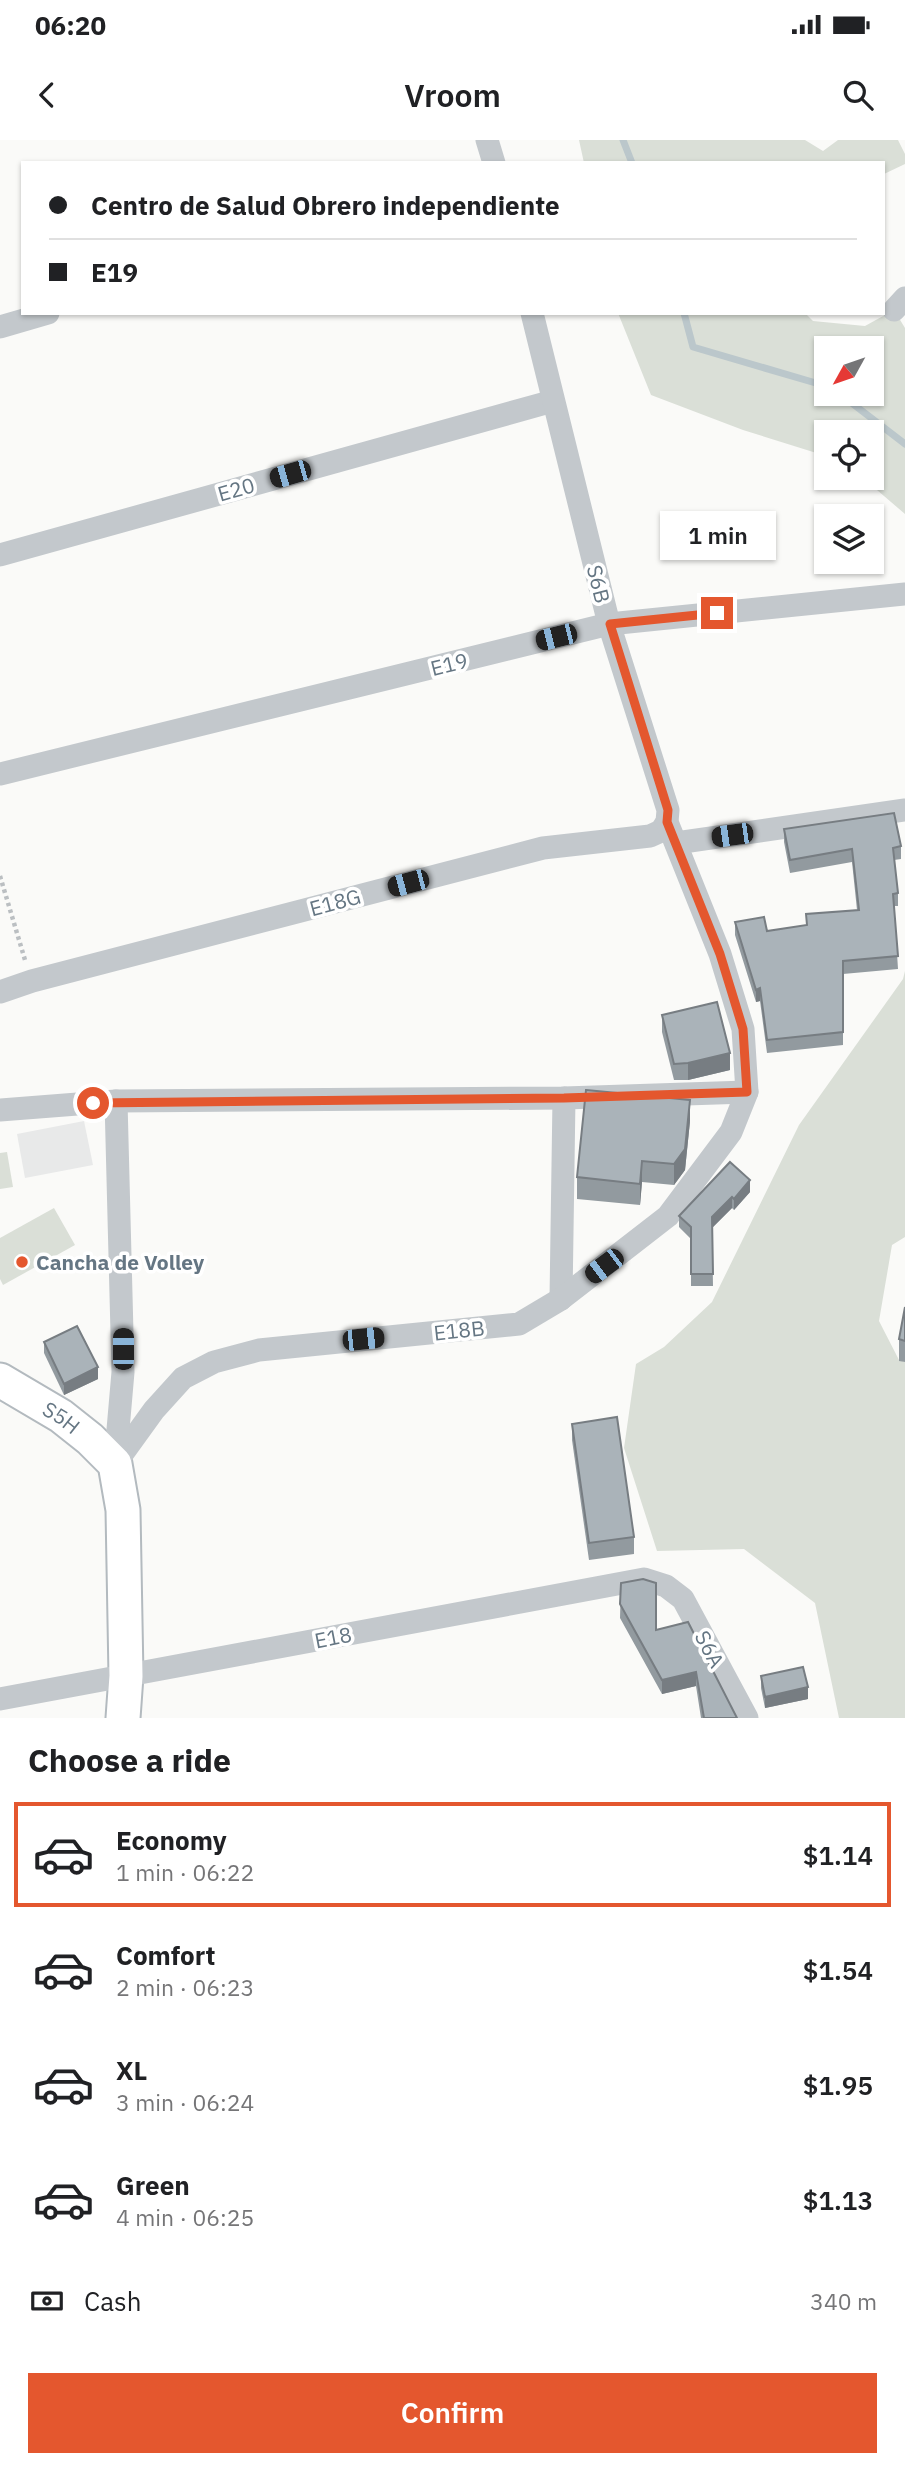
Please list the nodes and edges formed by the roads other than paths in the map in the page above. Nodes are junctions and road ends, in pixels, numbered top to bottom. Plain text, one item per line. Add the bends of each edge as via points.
1 (487, 140) edge
2 (493, 161) edge
3 (41, 315) edge
4 (532, 315) edge
5 (0, 327) edge
6 (553, 401) junction
7 (0, 555) edge
8 (905, 593) edge
9 (610, 624) junction
10 (0, 774) edge
11 (905, 810) edge
12 (672, 832) junction
13 (0, 992) edge
14 (747, 1092) junction
15 (564, 1098) junction
16 (116, 1101) junction
17 (0, 1110) edge
18 (561, 1299) junction
19 (0, 1380) edge
20 (115, 1464) junction
21 (666, 1586) joint
22 (126, 1676) junction
23 (0, 1699) edge
24 (123, 1718) edge
25 (747, 1718) edge

1 - 2 street
3 - 5 street
4 - 6 street, S6B
6 - 7 street, E20
6 - 9 street, S6B
8 - 9 street, E19
9 - 10 street, E19
9 - 12 street, S6B
11 - 12 street, E18G
12 - 13 street, E18G via 542,848
12 - 14 street, S6B via 720,954 743,1029
14 - 15 street
14 - 18 street, E18B via 732,1132 668,1216
15 - 16 street
15 - 18 street
16 - 17 street
16 - 20 street via 123,1372
18 - 20 street, E18B via 519,1324 259,1350 214,1362 183,1378
19 - 20 street, S5H via 61,1416
20 - 22 street via 123,1510
21 - 22 street, E18 via 644,1579
21 - 25 street, S6A via 683,1600
22 - 23 street, E18
22 - 24 street

